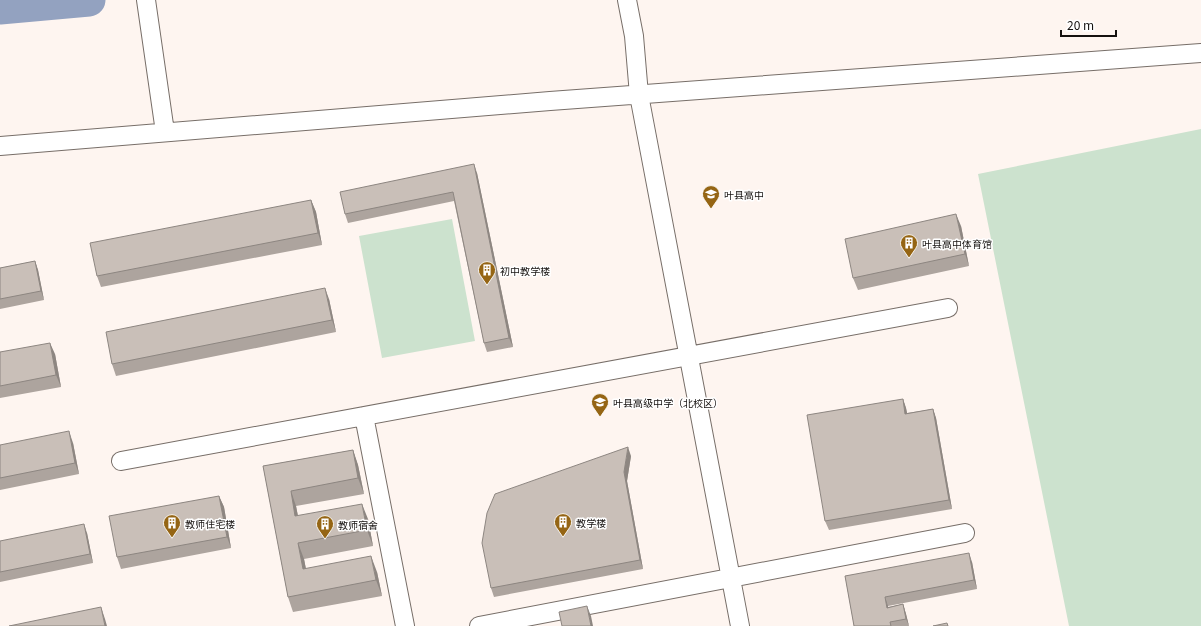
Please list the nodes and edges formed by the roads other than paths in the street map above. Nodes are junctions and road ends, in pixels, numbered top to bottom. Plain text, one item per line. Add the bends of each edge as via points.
1 (146, 0) edge
2 (627, 0) edge
3 (1201, 53) edge
4 (639, 95) junction
5 (165, 132) junction
6 (0, 146) edge
7 (948, 308) dead end
8 (689, 356) junction
9 (364, 416) junction
10 (121, 460) dead end
11 (965, 533) dead end
12 (731, 578) junction
13 (405, 626) edge
14 (479, 626) edge
15 (740, 626) edge

1 - 5 street
2 - 4 street via 634,36
3 - 4 street
4 - 5 street
4 - 8 street
5 - 6 street
7 - 8 street
8 - 9 street
8 - 12 street
9 - 10 street
9 - 13 street
11 - 12 street
12 - 14 street
12 - 15 street

